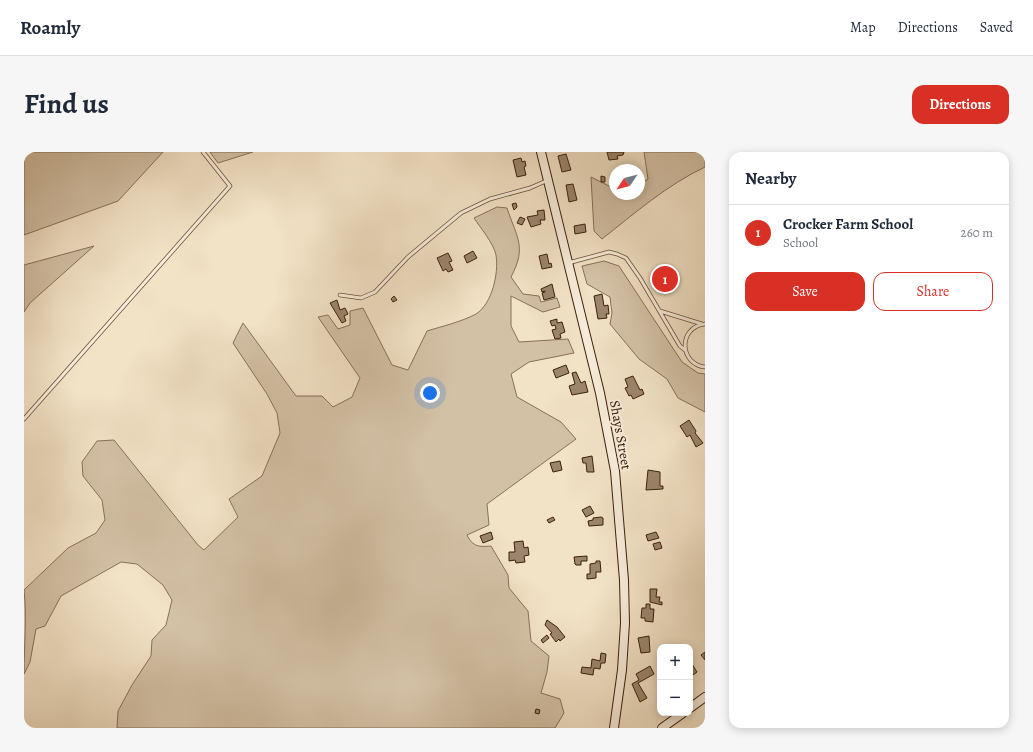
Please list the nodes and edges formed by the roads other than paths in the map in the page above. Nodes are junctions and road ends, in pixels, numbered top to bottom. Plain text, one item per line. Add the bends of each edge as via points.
1 (203, 152) edge
2 (541, 152) edge
3 (548, 180) junction
4 (568, 263) junction
5 (340, 295) dead end
6 (660, 311) junction
7 (704, 324) edge
8 (685, 350) junction
9 (705, 367) edge
10 (24, 419) edge
11 (705, 697) edge
12 (693, 706) edge
13 (679, 716) edge
14 (614, 728) edge
15 (662, 728) edge

1 - 10 lane via 230,186
2 - 3 main road, Shays Street
3 - 4 main road, Shays Street
3 - 5 lane via 490,199 461,213 408,257 375,292 361,298
4 - 6 lane via 609,252 622,256 632,266
4 - 14 main road, Shays Street via 606,418 618,495 626,623
6 - 7 lane
6 - 8 lane via 676,340
7 - 8 lane via 695,327 689,333 685,341
8 - 9 lane via 692,362
11 - 12 main road
13 - 15 main road

